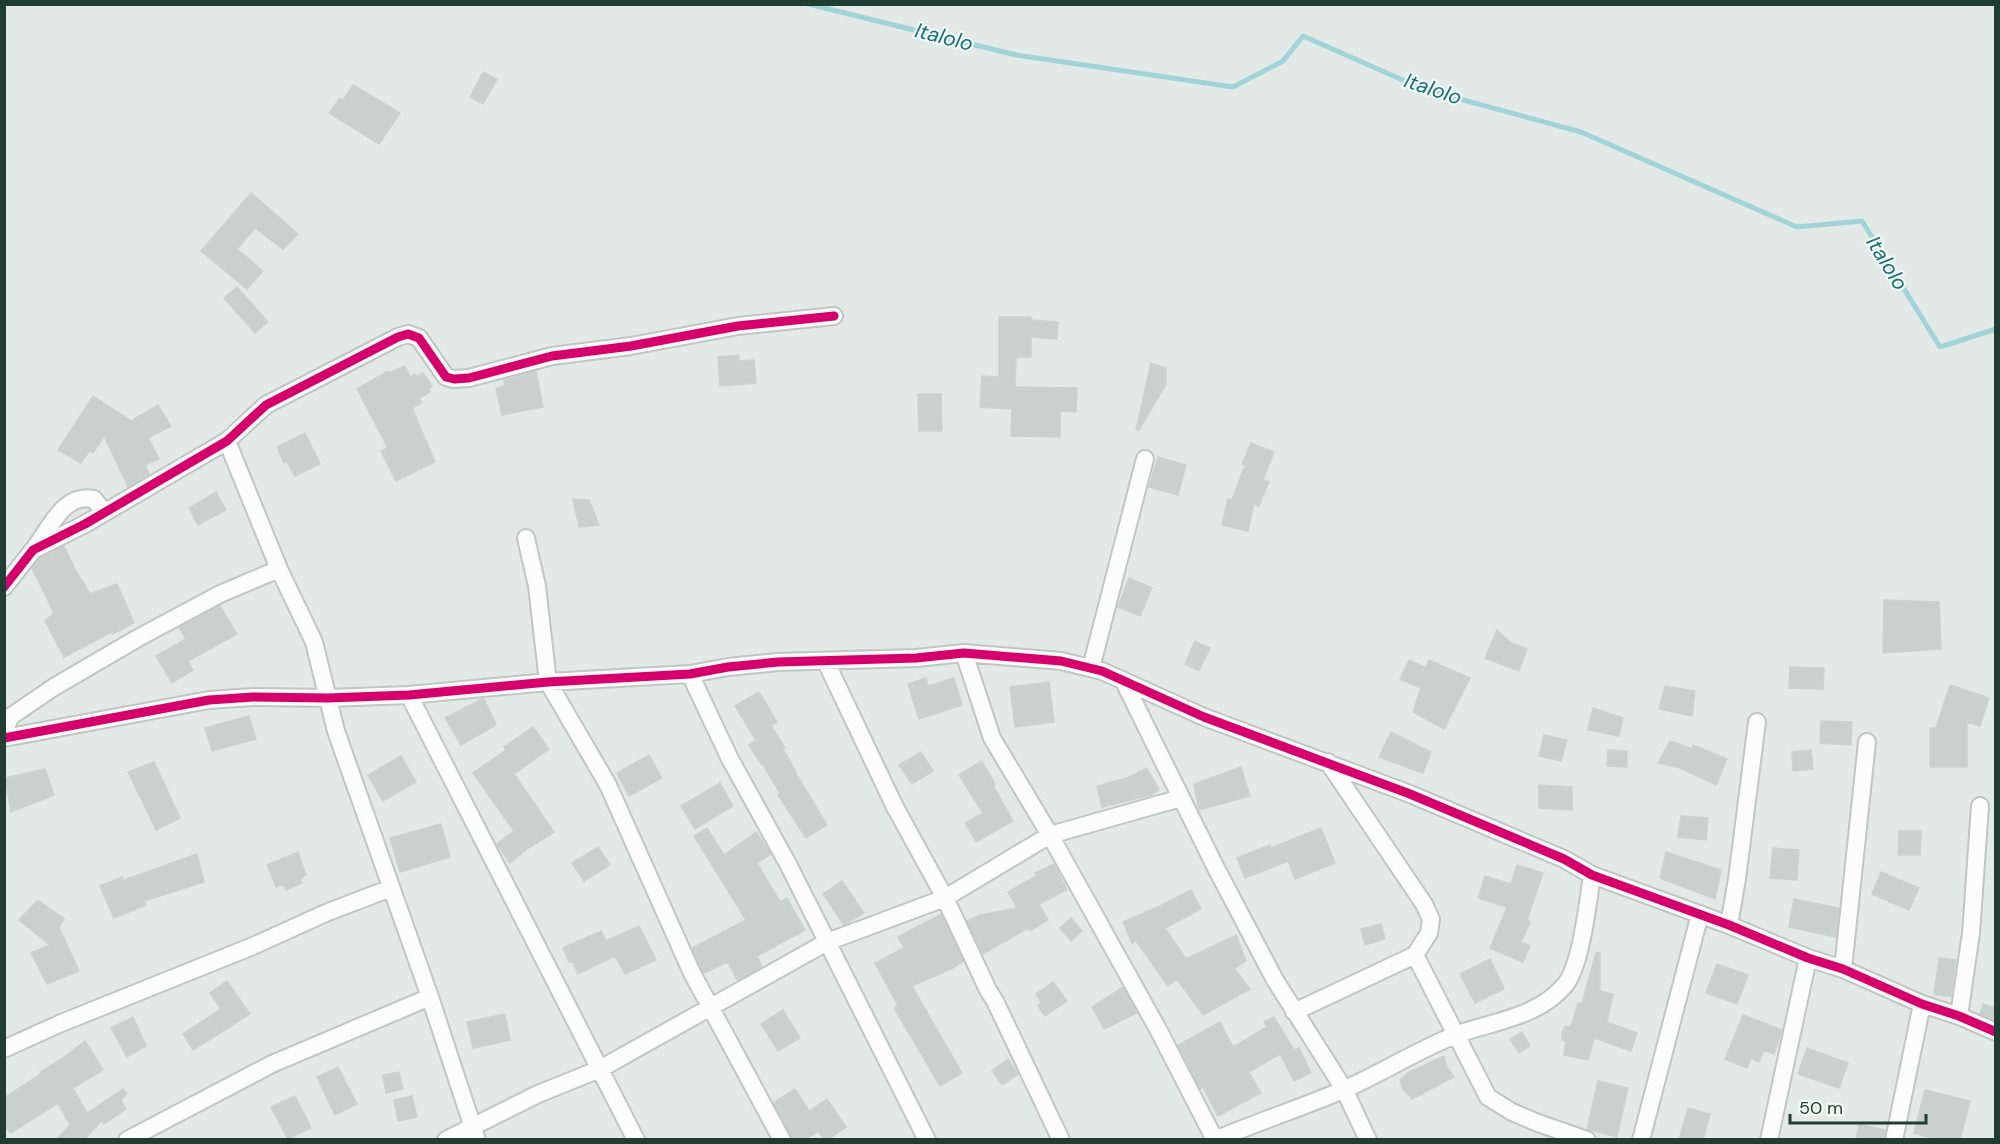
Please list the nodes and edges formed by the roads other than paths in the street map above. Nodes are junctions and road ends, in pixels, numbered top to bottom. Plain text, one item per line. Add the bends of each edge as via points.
1 (834, 316) dead end
2 (227, 441) junction
3 (1145, 459) dead end
4 (104, 512) junction
5 (526, 538) dead end
6 (33, 550) junction
7 (279, 569) junction
8 (4, 586) edge
9 (964, 654) junction
10 (826, 662) junction
11 (1091, 668) junction
12 (690, 674) junction
13 (1122, 680) junction
14 (548, 682) junction
15 (409, 695) junction
16 (328, 698) junction
17 (1757, 722) dead end
18 (4, 736) edge
19 (1867, 742) dead end
20 (1328, 762) junction
21 (1181, 798) junction
22 (1980, 806) dead end
23 (1050, 835) junction
24 (1592, 875) junction
25 (391, 888) junction
26 (945, 898) junction
27 (1700, 914) junction
28 (1729, 925) junction
29 (827, 942) junction
30 (1415, 955) junction
31 (1808, 958) junction
32 (1843, 969) junction
33 (430, 997) junction
34 (1922, 1004) junction
35 (711, 1006) junction
36 (1294, 1012) junction
37 (1959, 1016) junction
38 (1995, 1032) edge
39 (1457, 1035) junction
40 (4, 1049) edge
41 (600, 1069) junction
42 (1344, 1089) junction
43 (475, 1132) edge
44 (1215, 1139) edge
45 (127, 1140) edge
46 (446, 1140) edge
47 (636, 1140) edge
48 (782, 1140) edge
49 (927, 1140) edge
50 (1061, 1140) edge
51 (1368, 1140) edge
52 (1587, 1140) edge
53 (1641, 1140) edge
54 (1769, 1140) edge
55 (1894, 1140) edge

1 - 2 street via 738,326 552,356 454,379 446,377 419,338 408,334 266,405
2 - 4 street
2 - 7 street
3 - 11 street
4 - 6 street
4 - 6 street via 94,499 75,499 66,504
5 - 14 street via 537,586
6 - 8 street
7 - 16 street via 314,642
7 - 18 street via 220,594 54,687 10,717
9 - 10 street
9 - 11 street via 1060,661
9 - 23 street via 992,738
10 - 12 street via 778,662
10 - 26 street via 895,807
11 - 13 street
12 - 14 street
12 - 29 street via 730,759
13 - 20 street via 1204,717
13 - 21 street
14 - 15 street
14 - 35 street via 608,785 692,973
15 - 16 street
15 - 41 street
16 - 18 street via 209,700
16 - 25 street
17 - 28 street
19 - 32 street
20 - 24 street via 1564,859
20 - 30 street via 1431,919 1429,933
21 - 23 street
21 - 36 street
22 - 37 street via 1971,933
23 - 26 street
23 - 44 street
24 - 27 street
24 - 39 street via 1582,939 1567,983 1554,997 1518,1016
25 - 33 street
25 - 40 street
26 - 29 street
26 - 50 street
27 - 28 street
27 - 53 street
28 - 31 street
29 - 35 street
29 - 49 street
30 - 36 street
30 - 39 street
31 - 32 street
31 - 54 street
32 - 34 street
33 - 43 street
33 - 45 street via 272,1064
34 - 37 street
34 - 55 street
35 - 41 street
35 - 48 street
36 - 42 street
37 - 38 street
39 - 42 street
39 - 52 street via 1488,1097 1512,1112
41 - 43 street via 566,1082
41 - 47 street
42 - 44 street
42 - 51 street
43 - 46 street

